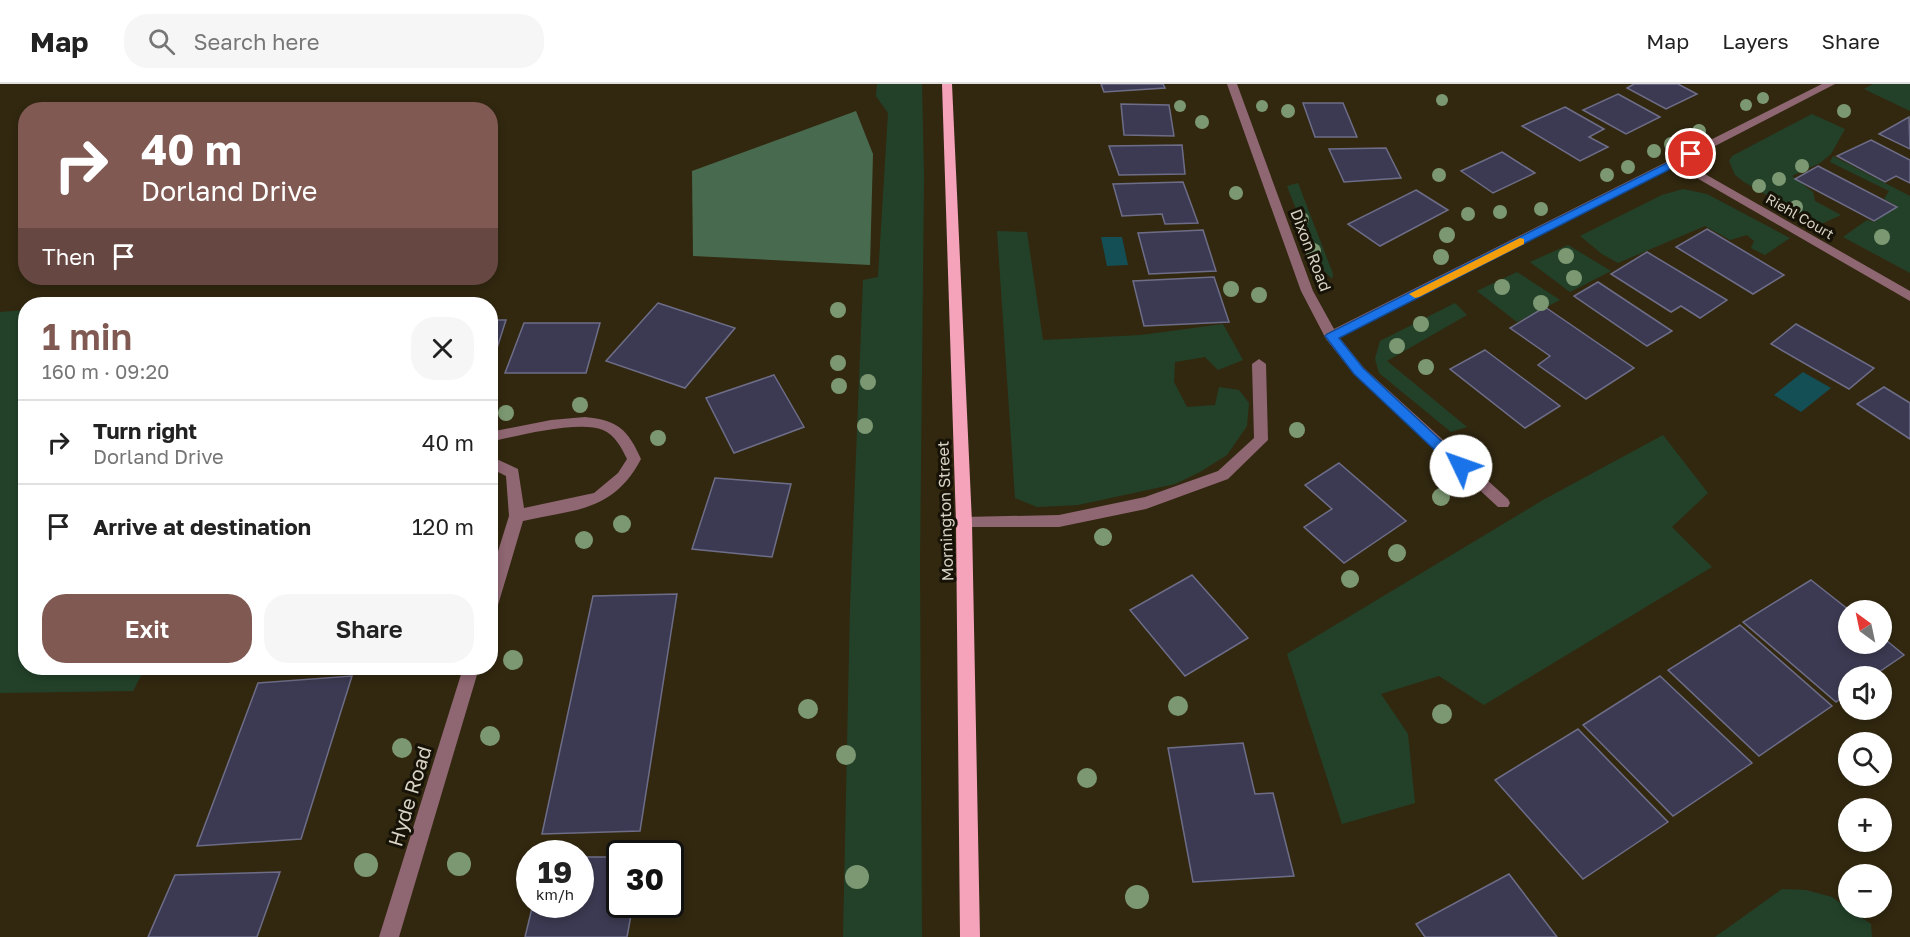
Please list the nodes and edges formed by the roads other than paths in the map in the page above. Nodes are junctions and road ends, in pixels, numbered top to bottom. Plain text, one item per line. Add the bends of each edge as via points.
1 (946, 84) edge
2 (1232, 84) edge
3 (1830, 84) edge
4 (1676, 162) junction
5 (1910, 297) edge
6 (1331, 336) junction
7 (1259, 363) dead end
8 (498, 435) edge
9 (498, 465) edge
10 (1503, 503) dead end
11 (518, 516) junction
12 (964, 523) junction
13 (498, 580) edge
14 (469, 675) edge
15 (389, 937) edge
16 (970, 937) edge

1 - 12 main road, Mornington Street
2 - 6 street, Dixon Road via 1307,291
3 - 4 street
4 - 5 street, Riehl Court
4 - 6 street
6 - 10 street, Dixon Road via 1359,371
7 - 12 street via 1261,440 1223,475 1146,503 1059,521
8 - 11 street via 530,427 608,425 624,438 634,459 624,477 598,498
9 - 11 street via 513,473
11 - 13 street
12 - 16 main road, Mornington Street
14 - 15 street, Hyde Road

